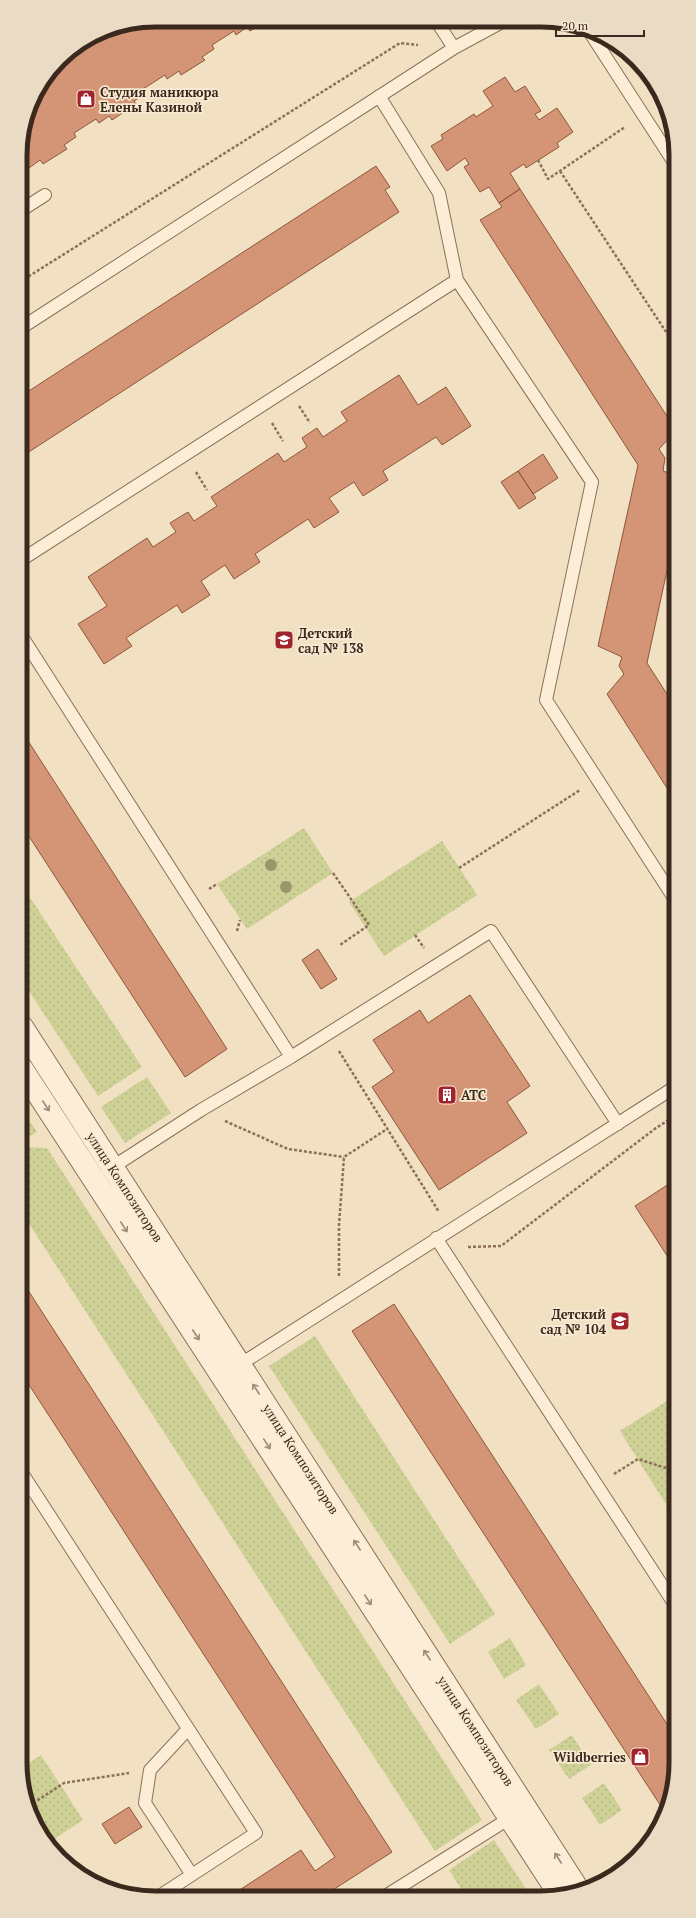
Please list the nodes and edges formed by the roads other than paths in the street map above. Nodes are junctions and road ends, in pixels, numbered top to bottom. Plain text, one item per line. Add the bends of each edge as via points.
1 (439, 27) edge
2 (493, 27) edge
3 (594, 39) edge
4 (454, 48) junction
5 (379, 96) junction
6 (669, 155) edge
7 (46, 195) dead end
8 (27, 207) edge
9 (457, 280) junction
10 (27, 324) edge
11 (27, 556) edge
12 (27, 644) edge
13 (669, 890) edge
14 (28, 1051) edge
15 (291, 1057) junction
16 (27, 1077) edge
17 (669, 1091) edge
18 (618, 1124) junction
19 (112, 1167) junction
20 (94, 1180) junction
21 (436, 1238) junction
22 (231, 1370) junction
23 (27, 1481) edge
24 (669, 1594) edge
25 (188, 1729) junction
26 (510, 1818) junction
27 (192, 1875) junction
28 (576, 1886) edge
29 (557, 1890) edge
30 (167, 1891) edge
31 (393, 1891) edge

1 - 4 lane
2 - 4 lane
3 - 6 lane
4 - 5 lane
5 - 9 lane via 439,193
5 - 10 lane
7 - 8 lane
9 - 11 lane
9 - 13 lane via 592,482 546,700
12 - 15 lane
14 - 19 street, улица Композиторов
15 - 18 lane via 491,931
15 - 19 lane
16 -> 20 street, улица Композиторов
17 - 18 lane
18 - 21 lane
19 - 20 lane
19 - 22 street, улица Композиторов
20 -> 22 street, улица Композиторов
21 - 22 lane
21 - 24 lane
22 -> 26 street, улица Композиторов
28 -> 22 street, улица Композиторов
23 - 25 lane
25 - 27 lane via 150,1770 145,1802
25 - 27 lane via 256,1833
26 - 29 street, улица Композиторов
26 - 31 lane
27 - 30 lane

